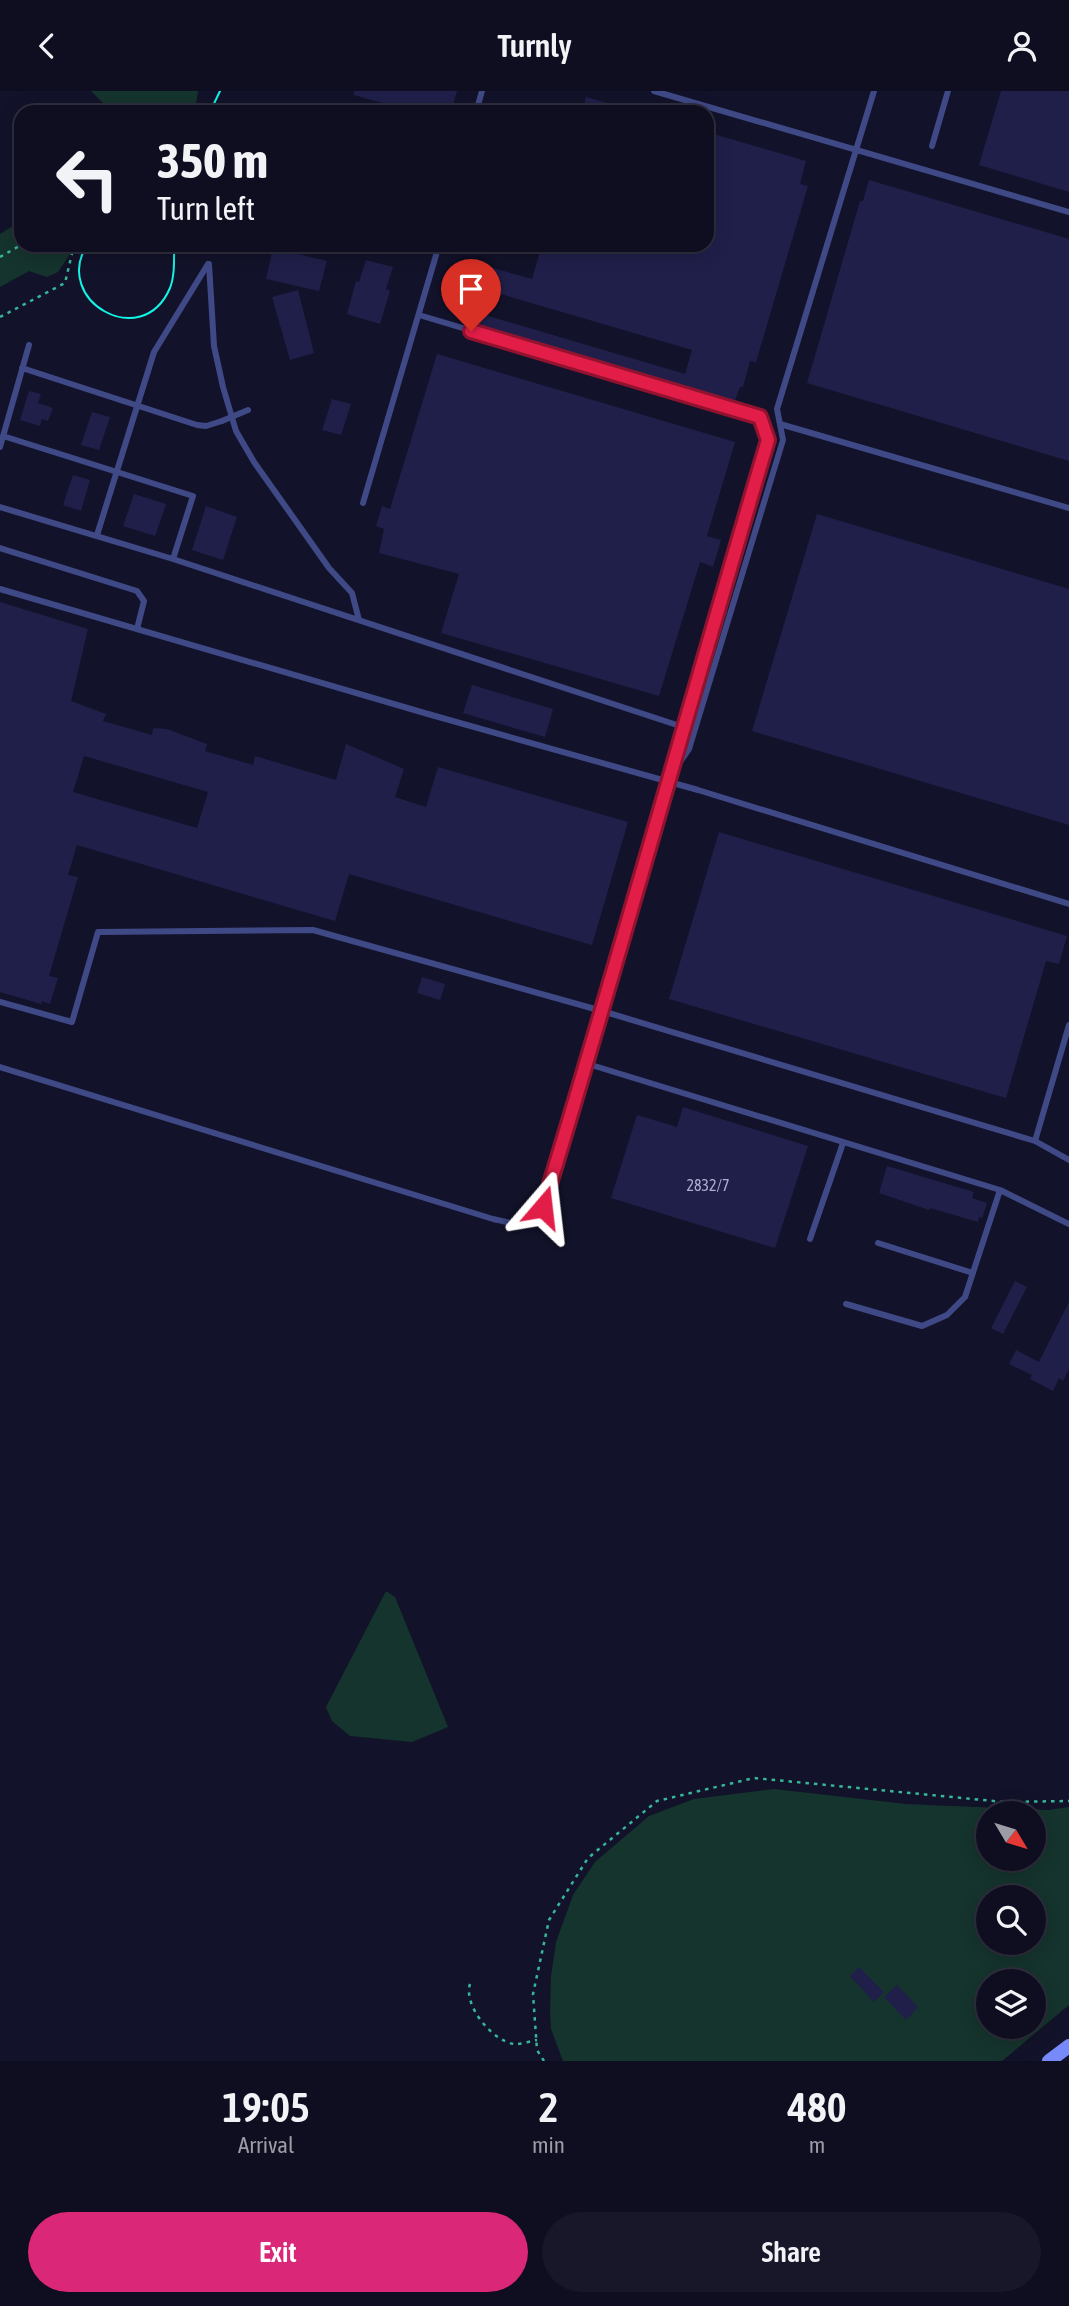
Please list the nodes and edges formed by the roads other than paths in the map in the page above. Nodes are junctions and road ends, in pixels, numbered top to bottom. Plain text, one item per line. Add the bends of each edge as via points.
1 (654, 91) edge
2 (874, 91) edge
3 (948, 91) edge
4 (702, 105) edge
5 (714, 108) edge
6 (932, 146) dead end
7 (857, 150) junction
8 (1069, 212) edge
9 (437, 252) edge
10 (419, 315) junction
11 (29, 345) dead end
12 (23, 368) junction
13 (137, 406) junction
14 (248, 410) dead end
15 (780, 424) junction
16 (3, 436) junction
17 (0, 447) edge
18 (116, 472) junction
19 (363, 503) dead end
20 (0, 507) edge
21 (1069, 508) edge
22 (97, 535) junction
23 (0, 548) edge
24 (173, 559) junction
25 (0, 589) edge
26 (359, 620) junction
27 (137, 629) junction
28 (683, 727) junction
29 (666, 782) junction
30 (1069, 904) edge
31 (0, 1002) edge
32 (602, 1011) junction
33 (1069, 1025) edge
34 (587, 1063) junction
35 (0, 1067) edge
36 (1035, 1141) junction
37 (843, 1143) junction
38 (1069, 1160) edge
39 (1000, 1190) junction
40 (1069, 1224) edge
41 (810, 1239) dead end
42 (878, 1243) dead end
43 (973, 1273) junction
44 (846, 1304) dead end
45 (1069, 2046) edge
46 (1049, 2061) edge

1 - 4 lane
2 - 7 lane
3 - 6 lane
5 - 7 lane
7 - 8 lane
7 - 15 lane via 777,409
9 - 10 lane
10 - 19 lane
10 - 28 lane via 760,417 768,440
11 - 12 lane
12 - 13 lane
12 - 16 lane
13 - 14 lane, bridge via 206,426
13 - 18 lane
13 - 26 lane via 158,344 209,264 214,346 236,431 329,568 352,593
15 - 21 lane
15 - 29 lane via 783,440 689,749
16 - 17 lane
16 - 18 lane
18 - 22 lane
18 - 24 lane via 193,496
20 - 22 lane
22 - 24 lane
23 - 27 lane via 137,591 144,601
24 - 26 lane
25 - 27 lane
26 - 28 lane
27 - 29 lane
28 - 29 lane
29 - 30 lane
29 - 32 lane
31 - 32 lane via 72,1022 98,932 313,930
32 - 34 lane
32 - 36 lane
33 - 36 lane
34 - 35 lane via 543,1207 524,1225
34 - 37 lane
36 - 38 lane
37 - 39 lane
37 - 41 lane
39 - 40 lane
39 - 43 lane
42 - 43 lane
43 - 44 lane via 965,1297 947,1315 922,1326
45 - 46 street

